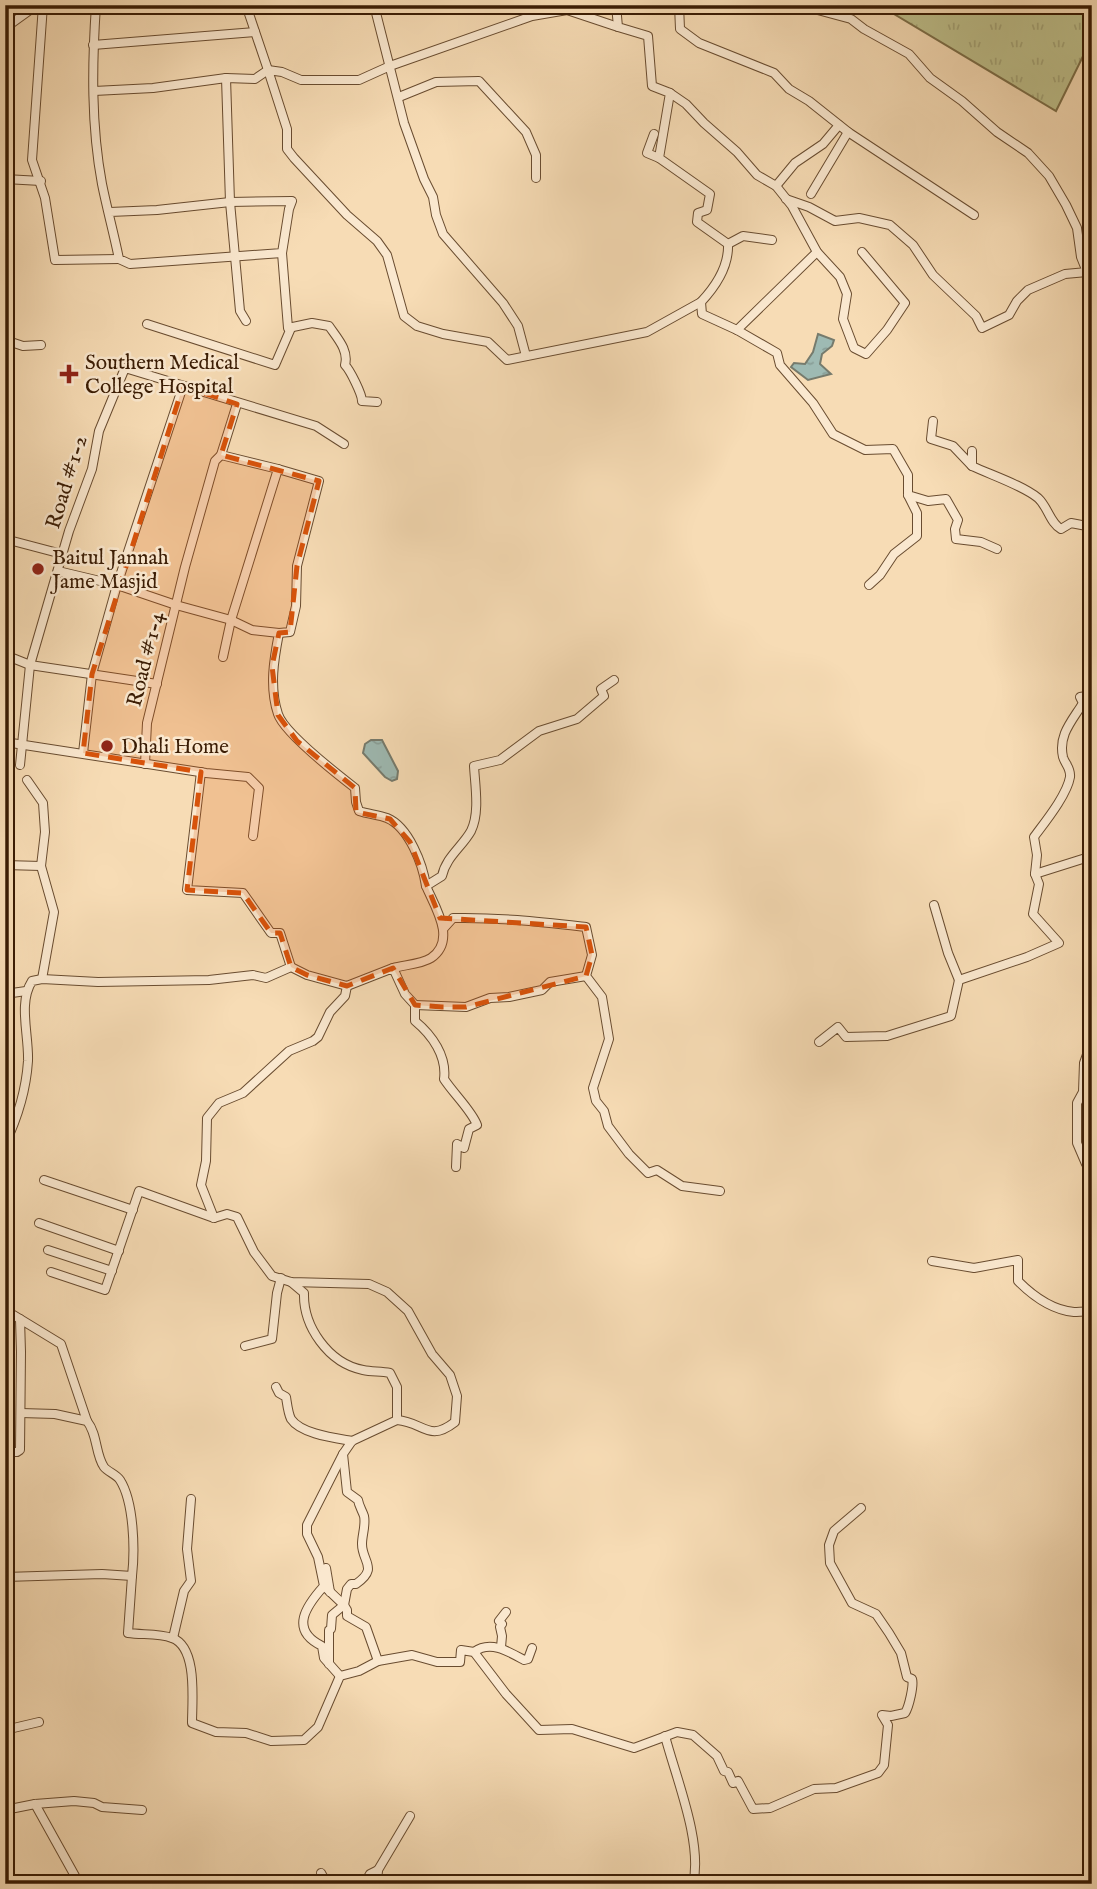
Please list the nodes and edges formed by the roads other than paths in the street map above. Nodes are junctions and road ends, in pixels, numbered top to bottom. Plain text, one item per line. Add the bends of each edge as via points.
1 (40, 5) edge
2 (96, 5) edge
3 (246, 5) edge
4 (615, 5) edge
5 (679, 5) edge
6 (799, 5) edge
7 (377, 6) edge
8 (618, 27) junction
9 (5, 28) edge
10 (255, 32) junction
11 (93, 45) junction
12 (390, 66) junction
13 (268, 70) junction
14 (226, 78) junction
15 (94, 91) junction
16 (670, 93) junction
17 (399, 97) junction
18 (839, 125) junction
19 (848, 132) junction
20 (653, 134) dead end
21 (659, 158) junction
22 (536, 178) dead end
23 (5, 179) edge
24 (41, 181) junction
25 (776, 186) junction
26 (811, 194) dead end
27 (786, 199) junction
28 (230, 201) junction
29 (110, 212) junction
30 (974, 215) dead end
31 (772, 240) dead end
32 (728, 244) junction
33 (817, 252) junction
34 (282, 253) junction
35 (862, 253) dead end
36 (235, 257) junction
37 (119, 259) junction
38 (1090, 273) edge
39 (701, 302) junction
40 (246, 321) dead end
41 (147, 324) dead end
42 (291, 328) junction
43 (737, 330) junction
44 (5, 340) edge
45 (41, 345) dead end
46 (526, 356) junction
47 (183, 386) junction
48 (377, 402) dead end
49 (237, 404) junction
50 (933, 421) dead end
51 (344, 444) dead end
52 (972, 451) dead end
53 (221, 455) junction
54 (972, 466) junction
55 (278, 468) junction
56 (908, 495) junction
57 (1092, 527) edge
58 (6, 533) edge
59 (997, 549) dead end
60 (62, 554) junction
61 (58, 571) junction
62 (117, 585) junction
63 (869, 585) dead end
64 (176, 605) junction
65 (230, 620) junction
66 (279, 633) junction
67 (5, 655) edge
68 (223, 657) dead end
69 (30, 665) junction
70 (92, 674) junction
71 (614, 680) dead end
72 (157, 684) junction
73 (1092, 695) edge
74 (5, 742) edge
75 (22, 744) junction
76 (83, 753) junction
77 (145, 764) junction
78 (20, 765) dead end
79 (201, 772) junction
80 (27, 780) dead end
81 (253, 836) dead end
82 (1092, 856) edge
83 (5, 865) edge
84 (41, 866) junction
85 (1035, 874) junction
86 (426, 886) junction
87 (934, 905) dead end
88 (444, 928) junction
89 (291, 967) junction
90 (393, 968) junction
91 (586, 976) junction
92 (42, 979) junction
93 (959, 980) junction
94 (347, 986) junction
95 (26, 991) junction
96 (5, 995) edge
97 (415, 1004) junction
98 (1092, 1025) edge
99 (819, 1042) dead end
100 (5, 1144) edge
101 (1086, 1164) dead end
102 (456, 1167) dead end
103 (44, 1180) dead end
104 (719, 1191) dead end
105 (133, 1210) junction
106 (214, 1218) junction
107 (39, 1223) dead end
108 (48, 1250) dead end
109 (119, 1251) junction
110 (932, 1261) dead end
111 (112, 1271) junction
112 (51, 1272) dead end
113 (281, 1278) junction
114 (291, 1282) junction
115 (5, 1310) edge
116 (1092, 1312) edge
117 (20, 1319) junction
118 (245, 1346) dead end
119 (276, 1387) dead end
120 (21, 1413) junction
121 (397, 1420) junction
122 (87, 1421) junction
123 (352, 1441) junction
124 (5, 1452) edge
125 (343, 1454) junction
126 (191, 1499) dead end
127 (861, 1508) dead end
128 (327, 1568) dead end
129 (132, 1576) junction
130 (5, 1577) edge
131 (329, 1590) junction
132 (344, 1605) junction
133 (506, 1612) dead end
134 (332, 1615) junction
135 (173, 1638) junction
136 (501, 1647) junction
137 (531, 1648) dead end
138 (474, 1652) junction
139 (378, 1661) junction
140 (330, 1664) junction
141 (340, 1676) junction
142 (39, 1722) dead end
143 (5, 1730) edge
144 (665, 1737) junction
145 (35, 1804) junction
146 (5, 1810) edge
147 (142, 1810) dead end
148 (410, 1815) dead end
149 (378, 1870) junction
150 (321, 1873) dead end
151 (75, 1884) edge
152 (327, 1884) edge
153 (342, 1884) edge
154 (377, 1884) edge
155 (693, 1884) edge

1 - 9 street
1 - 24 street via 32,160
2 - 11 street
3 - 10 street
4 - 8 street
5 - 18 street via 680,29 699,43 774,74
6 - 38 street via 851,19 909,54 930,78 1028,153 1066,205
7 - 12 street
8 - 12 street via 567,10 532,16
8 - 16 street via 648,36 652,86
10 - 11 street
10 - 13 street
11 - 15 street
12 - 13 street via 359,80 301,80
12 - 17 street
13 - 14 street via 255,79
13 - 46 street via 287,128 287,149 387,255 404,316 417,326 488,342 507,360
14 - 15 street
14 - 28 street
15 - 29 street via 102,186
16 - 21 street
16 - 25 street via 757,175
17 - 22 street via 436,82 479,81 526,132 536,155
17 - 46 street via 404,124 443,233 503,303 518,326
18 - 19 street
18 - 25 street
19 - 26 street
19 - 30 street
20 - 21 street via 647,153
21 - 32 street via 710,194 707,210 698,213 697,222
23 - 24 street
24 - 37 street via 55,260
25 - 27 street
27 - 33 street
27 - 38 street via 835,221 859,218 890,225 913,245 933,275 976,316 982,328 1009,315 1028,290 1065,274
28 - 29 street
28 - 34 street via 292,201
28 - 36 street
29 - 37 street
31 - 32 street via 743,236
32 - 39 street via 728,258
33 - 35 street via 840,277 847,293 843,320 854,348 866,354 905,303
33 - 43 street
34 - 36 street
34 - 42 street
36 - 37 street via 130,264
36 - 40 street via 240,311
39 - 43 street via 702,314
39 - 46 street via 647,332
41 - 42 street via 275,365
42 - 48 street via 312,323 329,326 342,346 345,365 362,392 362,401
43 - 56 street via 777,353 780,365 833,434 865,450 893,449 908,475
44 - 45 street
47 - 49 street
47 - 60 street, Road #1-2 via 125,368 99,431 92,469
47 - 62 street
49 - 51 street via 316,426
49 - 53 street, Road #1-4
50 - 54 street via 931,439 953,446
52 - 54 street
53 - 55 street
53 - 64 street, Road #1-4 via 215,461
54 - 57 street via 1038,498 1055,526
55 - 65 street
55 - 66 street via 320,481 298,566 290,632
56 - 59 street via 928,501 946,499 958,520 956,539
56 - 63 street via 917,513 916,536
58 - 60 street
60 - 61 street, Road #1-2
61 - 62 street
61 - 69 street, Road #1-2
62 - 64 street
62 - 70 street
64 - 65 street
64 - 72 street, Road #1-4
65 - 66 street via 252,630
65 - 68 street
66 - 86 street via 272,666 278,715 297,741 355,788 359,811 386,817 395,824 423,867
67 - 69 street
69 - 70 street
69 - 75 street
70 - 72 street
70 - 76 street
71 - 86 street via 578,719 539,731 500,760 474,766 472,829 444,866 442,876
72 - 77 street, Road #1-4 via 147,723
73 - 85 street via 1080,697 1083,703 1061,738 1070,778 1034,837
74 - 75 street
75 - 76 street
75 - 78 street
76 - 77 street
77 - 79 street
79 - 81 street via 248,778 259,788
79 - 89 street via 187,890 243,893 271,933 280,933
80 - 84 street via 43,803
82 - 85 street
83 - 84 street
84 - 92 street via 54,912
85 - 93 street via 1039,884 1033,914 1059,943
86 - 88 street
87 - 93 street
88 - 90 street via 443,943 431,958
88 - 91 street via 453,918 486,917 586,927 592,955
89 - 92 street via 266,978
89 - 94 street
90 - 94 street
90 - 97 street
91 - 97 street via 466,1007
91 - 104 street via 602,997 609,1039 593,1088 608,1126 648,1172 657,1170 682,1186
92 - 95 street via 32,981
93 - 99 street via 951,1016 887,1036 846,1037 838,1027
94 - 106 street via 318,1037 289,1051 243,1093 219,1103 207,1118 201,1185
95 - 96 street
95 - 100 street via 28,1059 23,1100
97 - 102 street via 415,1021 430,1034 446,1068 444,1079 477,1125 469,1129 464,1147 457,1144
98 - 101 street via 1083,1092 1077,1103 1077,1143
103 - 105 street
105 - 106 street via 139,1191
105 - 109 street
106 - 113 street via 237,1217 254,1252 272,1276
107 - 109 street
108 - 111 street
109 - 111 street
110 - 116 street via 974,1268 1018,1260 1018,1281 1031,1294 1053,1307
111 - 112 street via 105,1290
113 - 114 street
113 - 118 street via 272,1339
114 - 121 street via 304,1293 303,1308 311,1330 333,1354 348,1366 390,1373 397,1387
114 - 121 street via 369,1284 387,1292 408,1311 432,1354 450,1375 457,1395 455,1422 434,1433
115 - 117 street
117 - 120 street
117 - 122 street via 61,1345
119 - 123 street via 286,1397 290,1418 308,1433
120 - 122 street
120 - 124 street via 20,1450
121 - 123 street
122 - 129 street via 104,1467 119,1477 127,1492
123 - 125 street
125 - 131 street via 307,1525
125 - 132 street via 347,1492 358,1500 364,1515 361,1547 369,1564 362,1580 347,1589
126 - 135 street via 187,1549 191,1581 184,1591
127 - 144 street via 834,1531 830,1563 852,1603 876,1614 901,1653 914,1685 905,1713 882,1715 888,1725 884,1765 878,1773 836,1788 814,1789 770,1808 753,1809 738,1781 733,1783 717,1756 693,1735 677,1732
128 - 131 street
129 - 130 street
129 - 135 street via 128,1633
131 - 132 street
131 - 134 street via 335,1606
131 - 140 street via 306,1605 303,1629 311,1641 322,1646
132 - 134 street
132 - 139 street via 347,1616 366,1627
133 - 136 street via 499,1621
134 - 140 street
135 - 141 street via 184,1647 192,1670 192,1723 216,1732 246,1733 271,1741 304,1740 318,1727
136 - 137 street via 524,1660
136 - 138 street via 481,1647
138 - 139 street via 461,1650 460,1662 412,1655
138 - 144 street via 540,1730 572,1729 634,1748
139 - 141 street
140 - 141 street
142 - 143 street
144 - 155 street via 690,1829 697,1867
145 - 146 street
145 - 147 street via 74,1801
145 - 151 street via 75,1876
148 - 149 street
149 - 153 street via 366,1881
149 - 154 street
150 - 152 street

